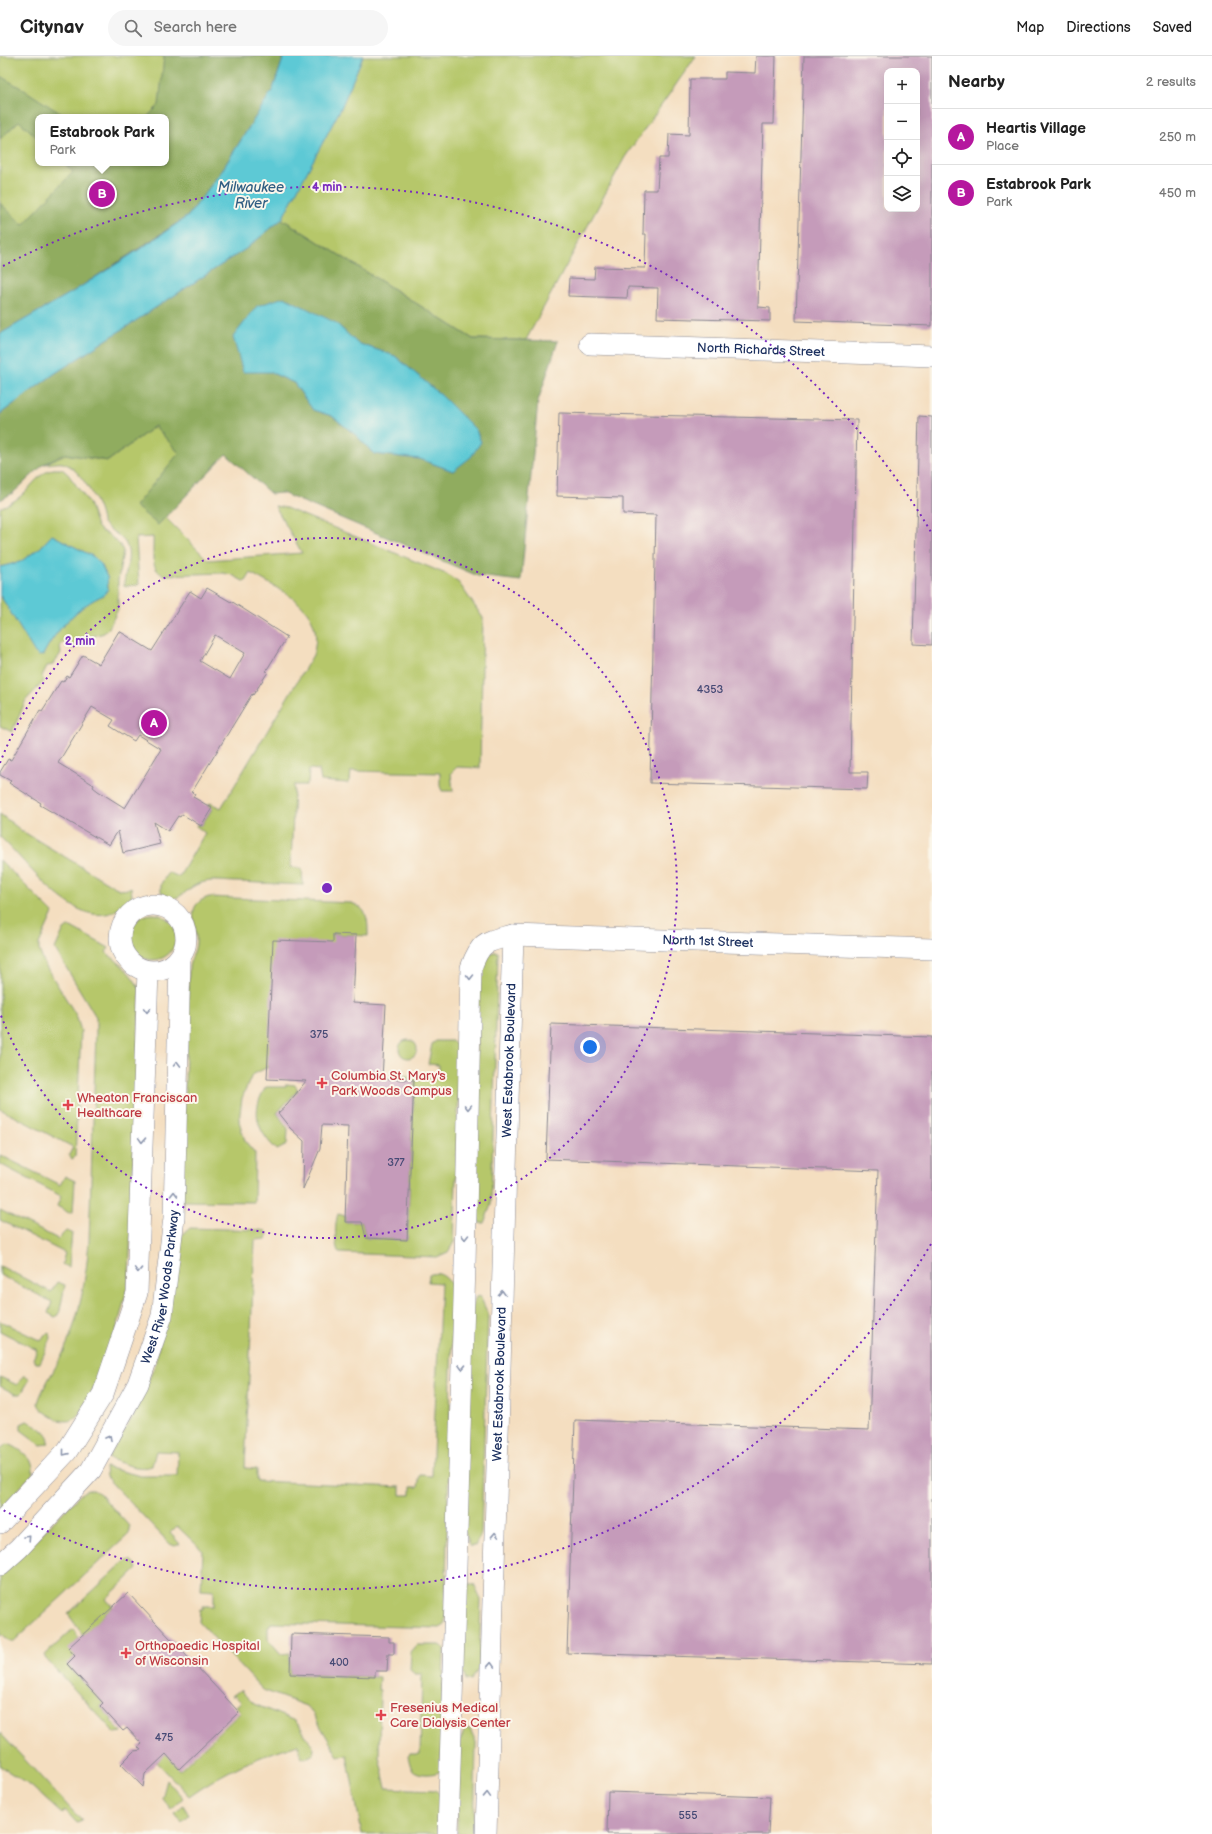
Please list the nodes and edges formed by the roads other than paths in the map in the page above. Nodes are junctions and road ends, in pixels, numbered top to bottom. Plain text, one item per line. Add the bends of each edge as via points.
1 (590, 344) dead end
2 (932, 356) edge
3 (513, 935) junction
4 (932, 949) edge
5 (180, 958) junction
6 (148, 971) junction
7 (0, 1523) edge
8 (0, 1566) edge
9 (448, 1834) edge
10 (486, 1834) edge

1 - 2 street, North Richards Street
3 - 4 street, North 1st Street
3 -> 9 street, North 1st Street via 485,942 477,952 471,968
10 -> 3 street, West Estabrook Boulevard
5 - 6 street via 159,971
5 - 6 street, West River Woods Parkway via 186,933 176,915 159,905 139,908 124,921 120,941 129,961 138,968
8 -> 5 street, West River Woods Parkway via 91,1470 138,1384 162,1316 174,1218
6 -> 7 street, West River Woods Parkway via 137,1293 103,1394 67,1451

